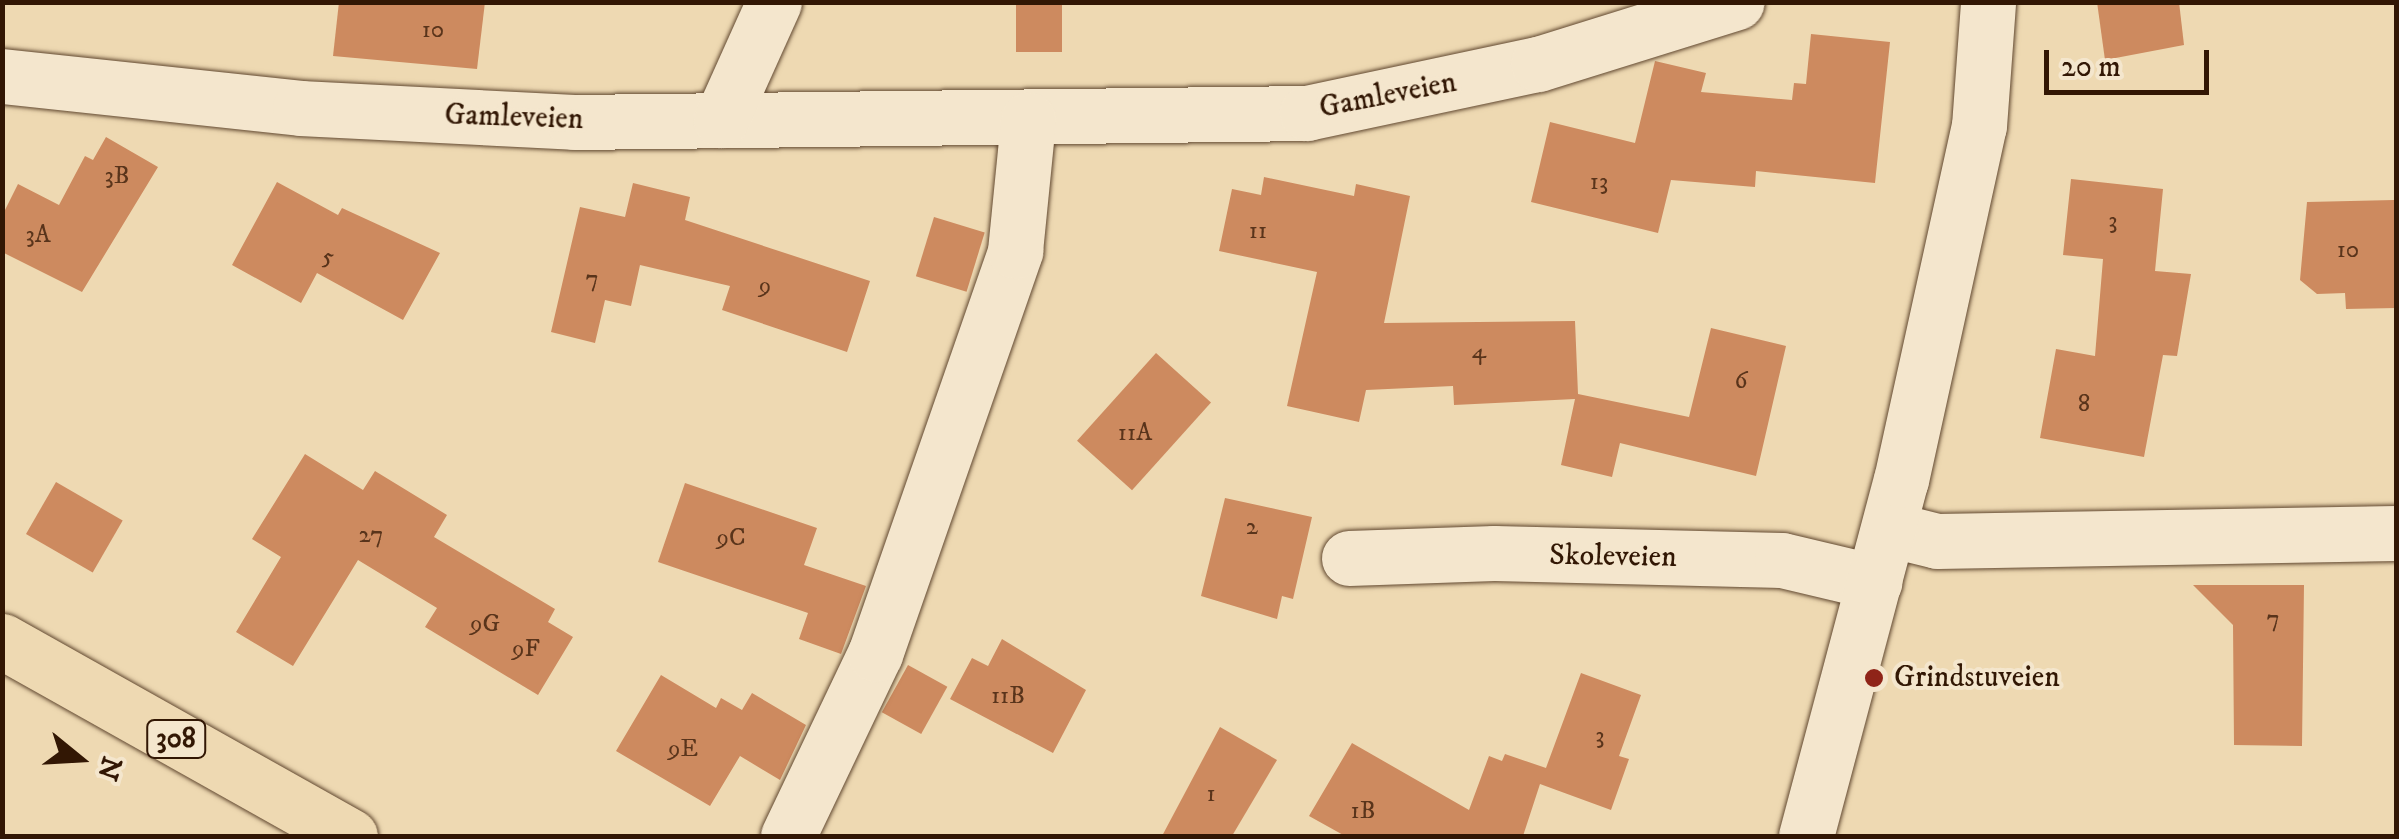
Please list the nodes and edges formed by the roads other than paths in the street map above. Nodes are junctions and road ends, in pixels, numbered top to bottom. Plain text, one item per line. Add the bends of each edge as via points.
1 (774, 2) edge
2 (1738, 2) edge
3 (1988, 2) edge
4 (2, 76) edge
5 (721, 120) junction
6 (1028, 120) junction
7 (1889, 528) junction
8 (2396, 533) edge
9 (1349, 558) dead end
10 (1874, 582) junction
11 (2, 641) edge
12 (350, 836) edge
13 (788, 836) edge
14 (1806, 836) edge

1 - 5 street
2 - 6 street, Gamleveien via 1538,64 1374,103 1306,113
3 - 7 street via 1980,126
4 - 5 street, Gamleveien via 300,108 574,122
5 - 6 street, Gamleveien
6 - 13 street via 1015,252 845,726
7 - 8 street via 1937,541
7 - 10 street
9 - 10 street, Skoleveien via 1494,553 1782,560
10 - 14 street
11 - 12 main road, 308

